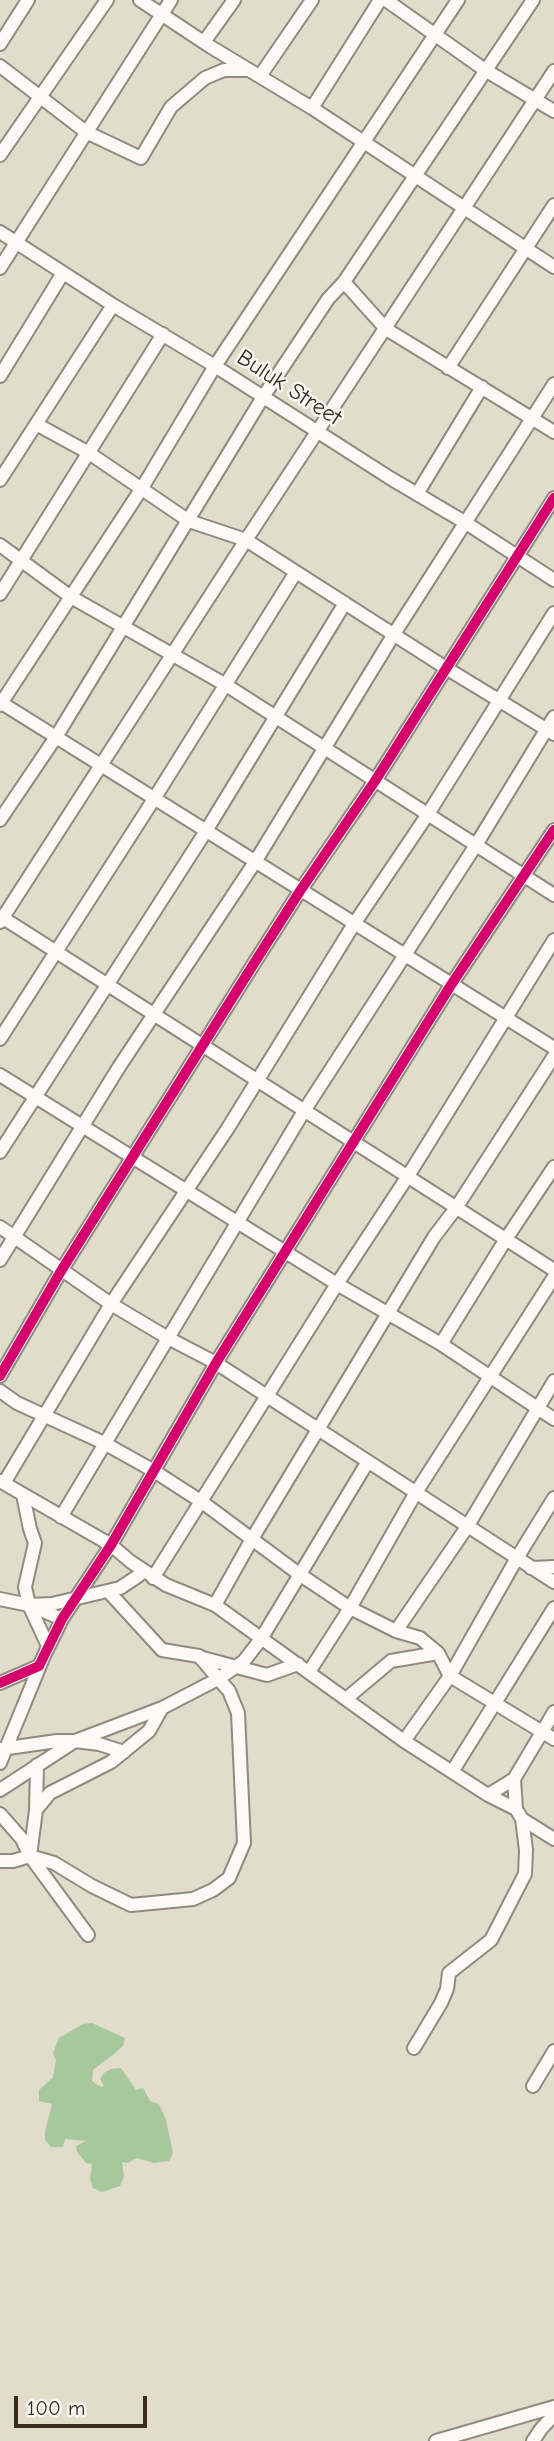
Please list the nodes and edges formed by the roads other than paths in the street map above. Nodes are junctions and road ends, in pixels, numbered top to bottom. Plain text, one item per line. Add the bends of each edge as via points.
1 (28, 0) edge
2 (107, 0) edge
3 (140, 0) edge
4 (171, 0) edge
5 (234, 0) edge
6 (312, 0) edge
7 (380, 0) edge
8 (386, 0) edge
9 (458, 0) edge
10 (533, 0) edge
11 (162, 14) junction
12 (435, 34) junction
13 (204, 41) junction
14 (0, 44) edge
15 (0, 66) edge
16 (485, 70) junction
17 (554, 71) edge
18 (254, 73) junction
19 (40, 97) junction
20 (534, 99) junction
21 (312, 108) junction
22 (554, 111) edge
23 (86, 132) junction
24 (363, 141) junction
25 (0, 155) edge
26 (414, 175) junction
27 (554, 205) edge
28 (464, 208) junction
29 (0, 232) edge
30 (16, 243) junction
31 (527, 249) junction
32 (554, 267) edge
33 (0, 268) edge
34 (63, 273) junction
35 (344, 282) junction
36 (113, 305) junction
37 (386, 329) junction
38 (163, 334) junction
39 (215, 366) junction
40 (447, 368) junction
41 (0, 376) edge
42 (554, 384) edge
43 (482, 387) junction
44 (263, 397) junction
45 (532, 419) junction
46 (38, 425) junction
47 (318, 431) junction
48 (554, 432) edge
49 (89, 453) junction
50 (0, 480) edge
51 (142, 488) junction
52 (417, 494) junction
53 (554, 498) edge
54 (188, 520) junction
55 (466, 523) junction
56 (246, 540) junction
57 (0, 545) edge
58 (518, 556) junction
59 (21, 561) junction
60 (296, 572) junction
61 (554, 580) edge
62 (0, 594) edge
63 (71, 597) junction
64 (345, 603) junction
65 (554, 613) edge
66 (122, 626) junction
67 (394, 634) junction
68 (172, 656) junction
69 (446, 668) junction
70 (226, 685) junction
71 (499, 700) junction
72 (0, 703) edge
73 (274, 717) junction
74 (554, 717) edge
75 (550, 732) edge
76 (55, 737) junction
77 (326, 750) junction
78 (101, 765) junction
79 (376, 781) junction
80 (154, 799) junction
81 (428, 814) junction
82 (0, 820) edge
83 (554, 830) edge
84 (205, 831) junction
85 (476, 845) junction
86 (255, 862) junction
87 (525, 876) junction
88 (300, 891) junction
89 (554, 895) edge
90 (1, 919) edge
91 (354, 924) junction
92 (554, 940) edge
93 (56, 951) junction
94 (404, 956) junction
95 (107, 982) junction
96 (451, 985) junction
97 (155, 1013) junction
98 (504, 1019) junction
99 (0, 1039) edge
100 (203, 1046) junction
101 (554, 1048) edge
102 (554, 1056) edge
103 (0, 1075) edge
104 (256, 1081) junction
105 (35, 1098) junction
106 (304, 1111) junction
107 (82, 1126) junction
108 (353, 1142) junction
109 (0, 1152) edge
110 (133, 1157) junction
111 (554, 1167) edge
112 (408, 1176) junction
113 (187, 1189) junction
114 (456, 1208) junction
115 (238, 1221) junction
116 (0, 1227) edge
117 (13, 1236) junction
118 (506, 1239) junction
119 (285, 1252) junction
120 (0, 1260) edge
121 (554, 1269) edge
122 (61, 1271) junction
123 (554, 1277) edge
124 (337, 1283) junction
125 (111, 1304) junction
126 (389, 1314) junction
127 (168, 1338) junction
128 (441, 1344) junction
129 (216, 1363) junction
130 (0, 1376) edge
131 (490, 1377) junction
132 (554, 1381) edge
133 (0, 1391) edge
134 (267, 1395) junction
135 (538, 1409) junction
136 (46, 1416) junction
137 (554, 1419) edge
138 (318, 1429) junction
139 (104, 1443) junction
140 (367, 1463) junction
141 (154, 1471) junction
142 (2, 1482) edge
143 (415, 1494) junction
144 (23, 1495) junction
145 (554, 1499) edge
146 (202, 1502) junction
147 (61, 1517) junction
148 (467, 1527) junction
149 (252, 1539) junction
150 (111, 1545) junction
151 (517, 1558) junction
152 (554, 1567) edge
153 (531, 1568) junction
154 (148, 1574) junction
155 (299, 1574) junction
156 (554, 1583) edge
157 (108, 1591) junction
158 (77, 1596) junction
159 (0, 1600) edge
160 (29, 1605) junction
161 (215, 1605) junction
162 (350, 1608) junction
163 (554, 1608) edge
164 (62, 1619) junction
165 (396, 1631) junction
166 (261, 1639) junction
167 (48, 1646) junction
168 (438, 1653) junction
169 (199, 1656) junction
170 (298, 1664) junction
171 (238, 1667) junction
172 (309, 1671) junction
173 (450, 1676) junction
174 (218, 1679) junction
175 (0, 1683) edge
176 (347, 1698) junction
177 (494, 1702) junction
178 (162, 1708) junction
179 (554, 1712) edge
180 (541, 1732) junction
181 (554, 1739) edge
182 (75, 1741) junction
183 (404, 1741) junction
184 (3, 1749) edge
185 (124, 1752) junction
186 (0, 1763) edge
187 (37, 1765) junction
188 (452, 1772) junction
189 (514, 1779) junction
190 (0, 1790) edge
191 (488, 1795) junction
192 (36, 1810) junction
193 (0, 1814) edge
194 (519, 1814) junction
195 (552, 1834) edge
196 (30, 1856) junction
197 (0, 1861) edge
198 (88, 1935) dead end
199 (414, 2048) dead end
200 (554, 2051) edge
201 (533, 2086) dead end
202 (554, 2407) edge
203 (554, 2416) edge
204 (436, 2441) edge
205 (533, 2441) edge

1 - 14 street
2 - 19 street
3 - 11 street
4 - 11 street
5 - 13 street
6 - 18 street
7 - 21 street
8 - 12 street
9 - 12 street
10 - 16 street
11 - 13 street
11 - 23 street
12 - 16 street
12 - 24 street
13 - 18 street
15 - 19 street
16 - 20 street
16 - 26 street
17 - 20 street
18 - 21 street
18 - 23 street via 224,70 205,78 171,107 141,158
19 - 23 street
19 - 25 street
20 - 22 street
20 - 28 street
21 - 24 street
23 - 30 street
24 - 26 street
24 - 39 street
26 - 28 street
26 - 35 street
27 - 31 street
28 - 31 street
28 - 37 street
29 - 30 street, Buluk Street
30 - 33 street
30 - 34 street, Buluk Street
31 - 32 street
31 - 40 street
34 - 36 street, Buluk Street
34 - 41 street
35 - 37 street
35 - 44 street
36 - 38 street, Buluk Street
36 - 46 street
37 - 40 street
37 - 47 street
38 - 39 street, Buluk Street
38 - 49 street
39 - 44 street, Buluk Street
39 - 51 street
40 - 43 street
42 - 45 street
43 - 45 street
43 - 52 street
44 - 47 street, Buluk Street
44 - 54 street
45 - 48 street
45 - 55 street
46 - 49 street
46 - 50 street
47 - 52 street, Buluk Street
47 - 56 street
49 - 51 street
49 - 59 street
51 - 54 street
51 - 63 street
52 - 55 street, Buluk Street
53 - 58 street
54 - 56 street
54 - 66 street
55 - 58 street, Buluk Street
55 - 67 street
56 - 60 street
56 - 68 street
57 - 59 street
58 - 61 street, Buluk Street
58 - 69 street
59 - 62 street
59 - 63 street
60 - 64 street
60 - 70 street
63 - 66 street
63 - 72 street
64 - 67 street
64 - 73 street
65 - 71 street
66 - 68 street
66 - 76 street
67 - 69 street
67 - 77 street
68 - 70 street
68 - 78 street
69 - 71 street
69 - 79 street
70 - 73 street
70 - 80 street
71 - 75 street
71 - 81 street
72 - 76 street
73 - 77 street
73 - 84 street
74 - 75 street
75 - 85 street
76 - 78 street
76 - 82 street
77 - 79 street
77 - 86 street
78 - 80 street
78 - 90 street
79 - 81 street
79 - 88 street
80 - 84 street
80 - 93 street
81 - 85 street
81 - 91 street
83 - 87 street
84 - 86 street
84 - 95 street
85 - 87 street
85 - 94 street
86 - 88 street
86 - 97 street
87 - 89 street
87 - 96 street
88 - 91 street
88 - 100 street
90 - 93 street
91 - 94 street
91 - 104 street
92 - 98 street
93 - 95 street
93 - 99 street
94 - 96 street
94 - 106 street
95 - 97 street
95 - 105 street
96 - 98 street
96 - 108 street
97 - 100 street
97 - 107 street
98 - 101 street
98 - 112 street
100 - 104 street
100 - 110 street
102 - 114 street
103 - 105 street
104 - 106 street
104 - 113 street
105 - 107 street
105 - 109 street
106 - 108 street
106 - 115 street
107 - 110 street
107 - 117 street
108 - 112 street
108 - 119 street
110 - 113 street
110 - 122 street
111 - 118 street
112 - 114 street
112 - 124 street
113 - 115 street
113 - 125 street
114 - 118 street
114 - 126 street
115 - 119 street
115 - 127 street
116 - 117 street
117 - 120 street
117 - 122 street
118 - 121 street
118 - 128 street
119 - 124 street
119 - 129 street
122 - 125 street
122 - 130 street
123 - 131 street
124 - 126 street
124 - 134 street
125 - 127 street
125 - 136 street
126 - 128 street
126 - 138 street
127 - 129 street
127 - 139 street
128 - 131 street
129 - 134 street
129 - 141 street
131 - 135 street
131 - 143 street
132 - 135 street
133 - 136 street
134 - 138 street
134 - 146 street
135 - 137 street
135 - 148 street
136 - 139 street
136 - 142 street
138 - 140 street
138 - 149 street
139 - 141 street
139 - 147 street
140 - 143 street
140 - 155 street
141 - 146 street
141 - 150 street
142 - 144 street
143 - 148 street
143 - 162 street
144 - 147 street
144 - 160 street via 35,1543 25,1587
145 - 151 street
146 - 149 street
146 - 154 street
147 - 150 street
148 - 151 street
148 - 165 street
149 - 155 street
149 - 161 street
150 - 154 street
150 - 158 street
151 - 153 street
151 - 173 street
152 - 153 street
153 - 156 street
154 - 157 street
154 - 161 street
155 - 162 street
155 - 166 street
157 - 158 street
157 - 169 street via 163,1650
158 - 160 street
158 - 164 street
159 - 160 street
160 - 164 street
160 - 167 street
161 - 166 street
162 - 165 street
162 - 172 street
163 - 177 street
164 - 167 street
165 - 168 street via 420,1638
166 - 170 street
166 - 171 street
167 - 175 street via 39,1666
167 - 184 street
168 - 173 street
168 - 176 street via 391,1661
169 - 171 street
169 - 174 street
170 - 171 street via 267,1675
170 - 172 street
171 - 174 street
172 - 176 street
173 - 177 street
173 - 183 street
174 - 178 street
174 - 196 street via 238,1713 244,1843 229,1878 192,1899 131,1905 54,1863
176 - 183 street
177 - 180 street
177 - 188 street
178 - 182 street
178 - 185 street via 149,1731
179 - 180 street
180 - 181 street
180 - 189 street
182 - 184 street
182 - 185 street
182 - 187 street
183 - 188 street
184 - 186 street
185 - 192 street via 50,1793
187 - 190 street
187 - 192 street
188 - 191 street
189 - 191 street
189 - 194 street
191 - 194 street
192 - 196 street
193 - 196 street
194 - 195 street
194 - 199 street via 526,1850 524,1874 491,1940 449,1973 441,2003
196 - 197 street
196 - 198 street
200 - 201 street
202 - 204 street
203 - 205 street

